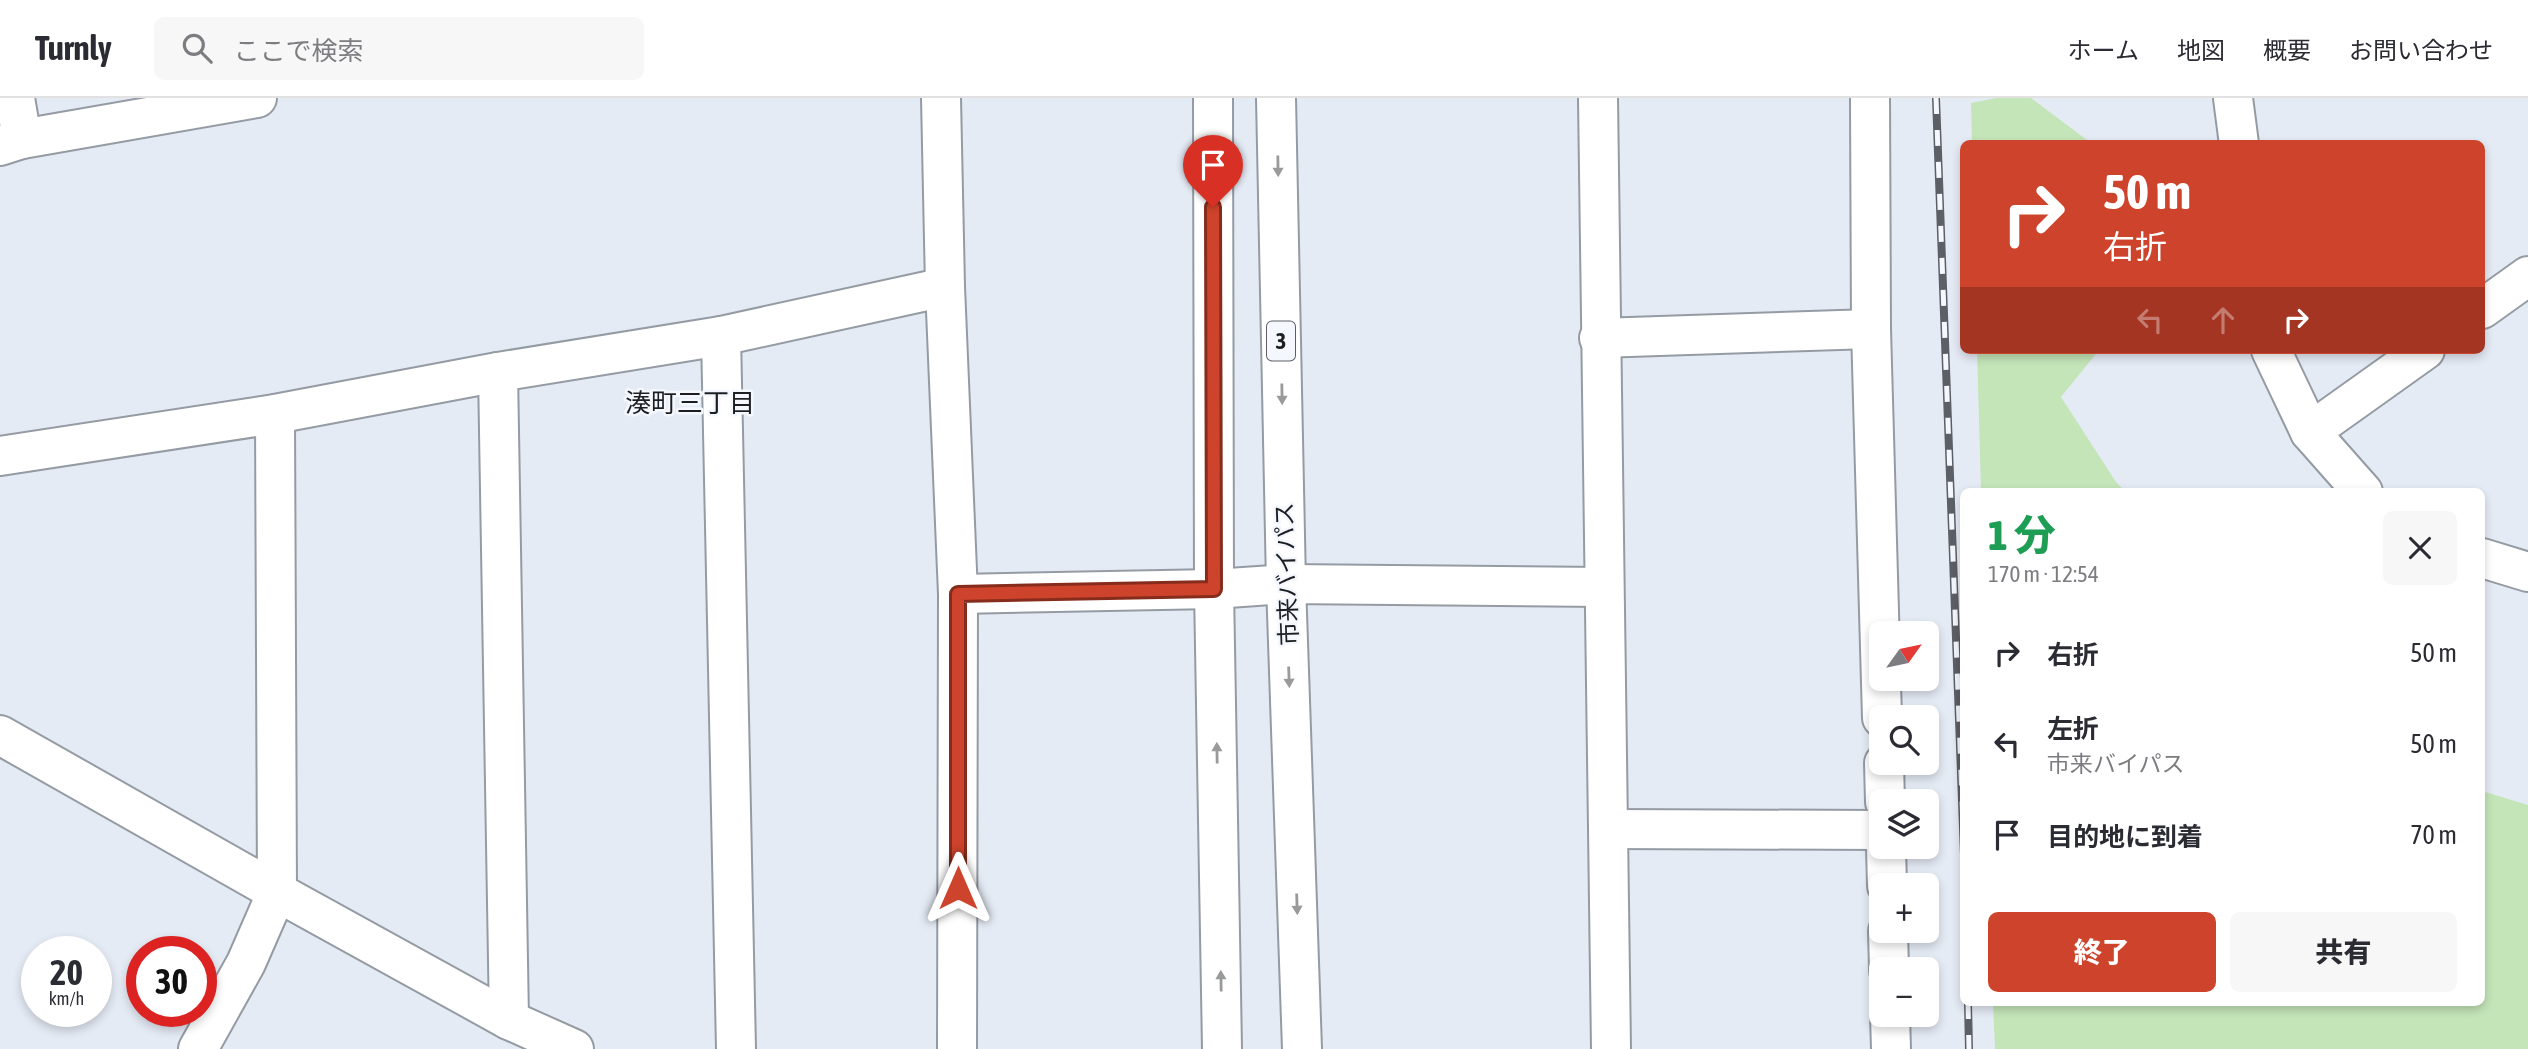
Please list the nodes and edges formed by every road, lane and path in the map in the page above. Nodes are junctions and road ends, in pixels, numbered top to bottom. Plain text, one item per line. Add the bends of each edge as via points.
1 (15, 98) edge
2 (257, 98) edge
3 (941, 98) edge
4 (1213, 98) edge
5 (1276, 98) edge
6 (1598, 98) edge
7 (1870, 98) edge
8 (2233, 98) edge
9 (2238, 140) edge
10 (11, 143) edge
11 (2528, 276) edge
12 (945, 287) junction
13 (2485, 307) edge
14 (1871, 329) junction
15 (721, 336) junction
16 (1599, 338) junction
17 (2273, 354) edge
18 (2419, 354) edge
19 (498, 372) junction
20 (275, 414) junction
21 (2310, 432) junction
22 (0, 456) edge
23 (2359, 488) edge
24 (2485, 559) edge
25 (2528, 572) edge
26 (1286, 584) junction
27 (1603, 587) junction
28 (1214, 589) junction
29 (958, 594) junction
30 (1882, 705) edge
31 (0, 735) edge
32 (1610, 829) junction
33 (1869, 830) edge
34 (277, 892) junction
35 (509, 1020) junction
36 (1891, 1027) edge
37 (198, 1049) edge
38 (574, 1049) edge
39 (736, 1049) edge
40 (957, 1049) edge
41 (1222, 1049) edge
42 (1302, 1049) edge
43 (1611, 1049) edge
44 (1891, 1049) edge

1 - 10 main road
2 - 10 main road
3 - 12 main road
4 - 28 main road
5 -> 26 main road, 市来バイパス / 3
6 - 16 main road
7 - 14 main road
8 - 9 main road
11 - 13 main road
12 - 15 main road
12 - 29 main road
14 - 16 main road
14 - 30 main road
15 - 19 main road
15 - 39 main road
16 - 27 main road
17 - 21 main road
18 - 21 main road
19 - 20 main road
19 - 35 main road
20 - 22 main road
20 - 34 main road
21 - 23 main road
24 - 25 main road
26 - 27 main road
26 - 28 main road
26 -> 42 main road, 市来バイパス / 3
27 - 32 main road
28 - 29 main road
41 -> 28 main road
29 - 40 main road
31 - 34 main road
32 - 33 main road
32 - 43 main road
34 - 35 main road
34 - 37 main road via 246,963
35 - 38 main road
36 - 44 main road

